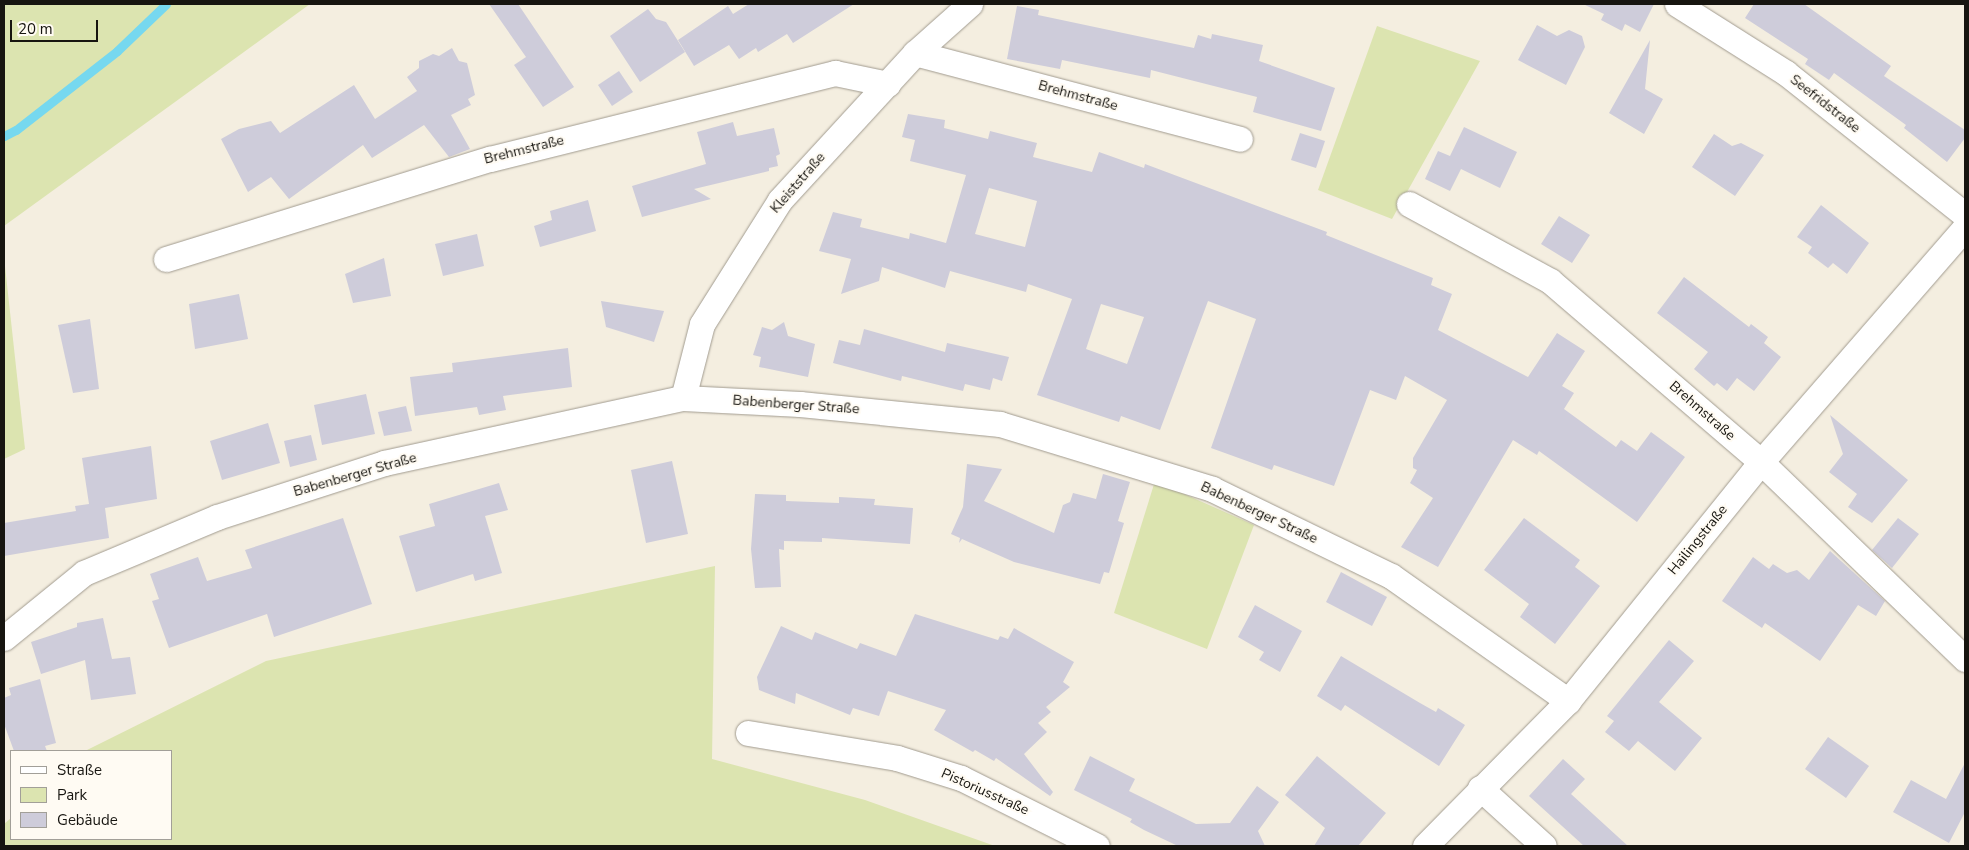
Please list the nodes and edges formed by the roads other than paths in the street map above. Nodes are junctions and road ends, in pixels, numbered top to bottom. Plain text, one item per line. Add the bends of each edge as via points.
1 (970, 4) edge
2 (1677, 4) edge
3 (915, 53) junction
4 (888, 84) junction
5 (1240, 139) dead end
6 (1409, 204) dead end
7 (1965, 215) edge
8 (1965, 227) edge
9 (166, 259) dead end
10 (683, 398) junction
11 (1761, 462) junction
12 (4, 638) edge
13 (1965, 658) edge
14 (1568, 700) junction
15 (748, 733) dead end
16 (1480, 788) junction
17 (1097, 846) edge
18 (1425, 846) edge
19 (1544, 846) edge

1 - 3 street, Kleiststraße
2 - 7 street, Seefridstraße via 1786,73
3 - 4 street, Kleiststraße
3 - 5 street, Brehmstraße
4 - 9 street, Brehmstraße via 835,73 826,75 490,159
4 - 10 street, Kleiststraße via 780,200 702,324
6 - 11 street, Brehmstraße via 1550,281
8 - 11 street, Hailingstraße
10 - 12 street, Babenberger Straße via 384,463 217,517 84,573
10 - 14 street, Babenberger Straße via 800,404 1000,424 1212,489 1392,576
11 - 13 street, Brehmstraße
11 - 14 street, Hailingstraße
14 - 16 street, Hailingstraße
15 - 17 street, Pistoriusstraße via 897,758 961,778
16 - 18 street, Hailingstraße
16 - 19 street

